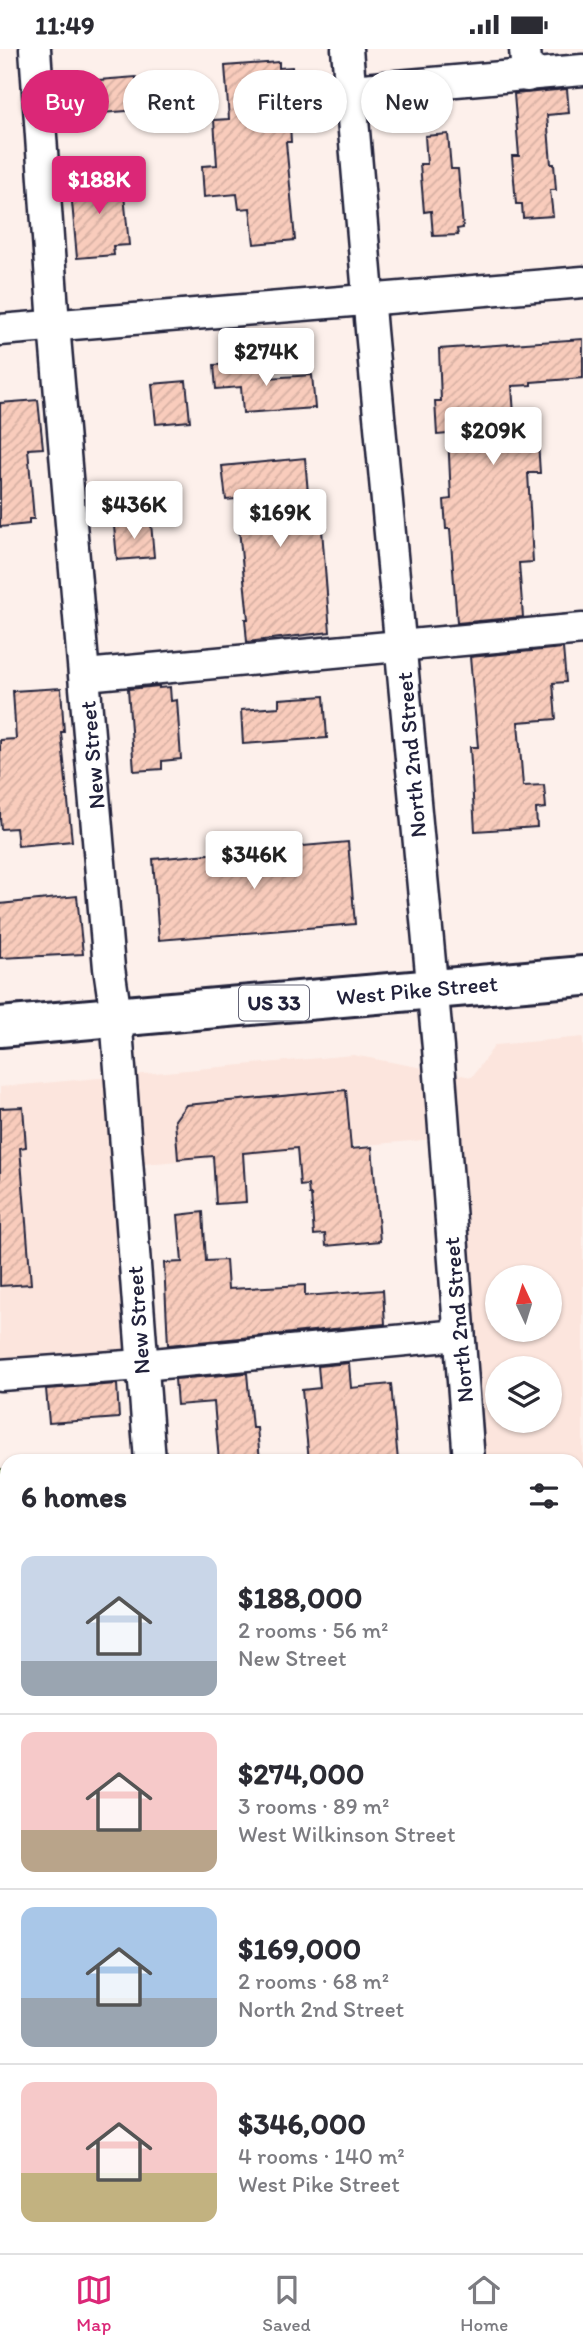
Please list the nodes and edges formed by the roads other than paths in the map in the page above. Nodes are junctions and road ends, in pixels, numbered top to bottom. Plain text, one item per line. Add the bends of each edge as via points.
1 (35, 49) edge
2 (347, 49) edge
3 (526, 62) edge
4 (583, 70) edge
5 (351, 90) junction
6 (583, 282) edge
7 (368, 300) junction
8 (54, 325) junction
9 (0, 330) edge
10 (583, 629) edge
11 (401, 646) junction
12 (85, 675) junction
13 (583, 976) edge
14 (432, 989) junction
15 (116, 1016) junction
16 (0, 1027) edge
17 (459, 1335) junction
18 (142, 1365) junction
19 (0, 1375) edge
20 (149, 1454) edge
21 (468, 1454) edge

1 - 8 street, New Street
2 - 5 street, North 2nd Street
3 - 4 street
3 - 5 street
5 - 7 street, North 2nd Street
6 - 7 street
7 - 8 street
7 - 11 street, North 2nd Street
8 - 9 street
8 - 12 street, New Street
10 - 11 street
11 - 12 street
11 - 14 street, North 2nd Street
12 - 15 street, New Street
13 - 14 highway, West Pike Street / US 33
14 - 15 highway, West Pike Street / US 33
14 - 17 street, North 2nd Street
15 - 16 highway, West Pike Street / US 33
15 - 18 street, New Street
17 - 18 street
17 - 21 street, North 2nd Street
18 - 19 street
18 - 20 street, New Street

